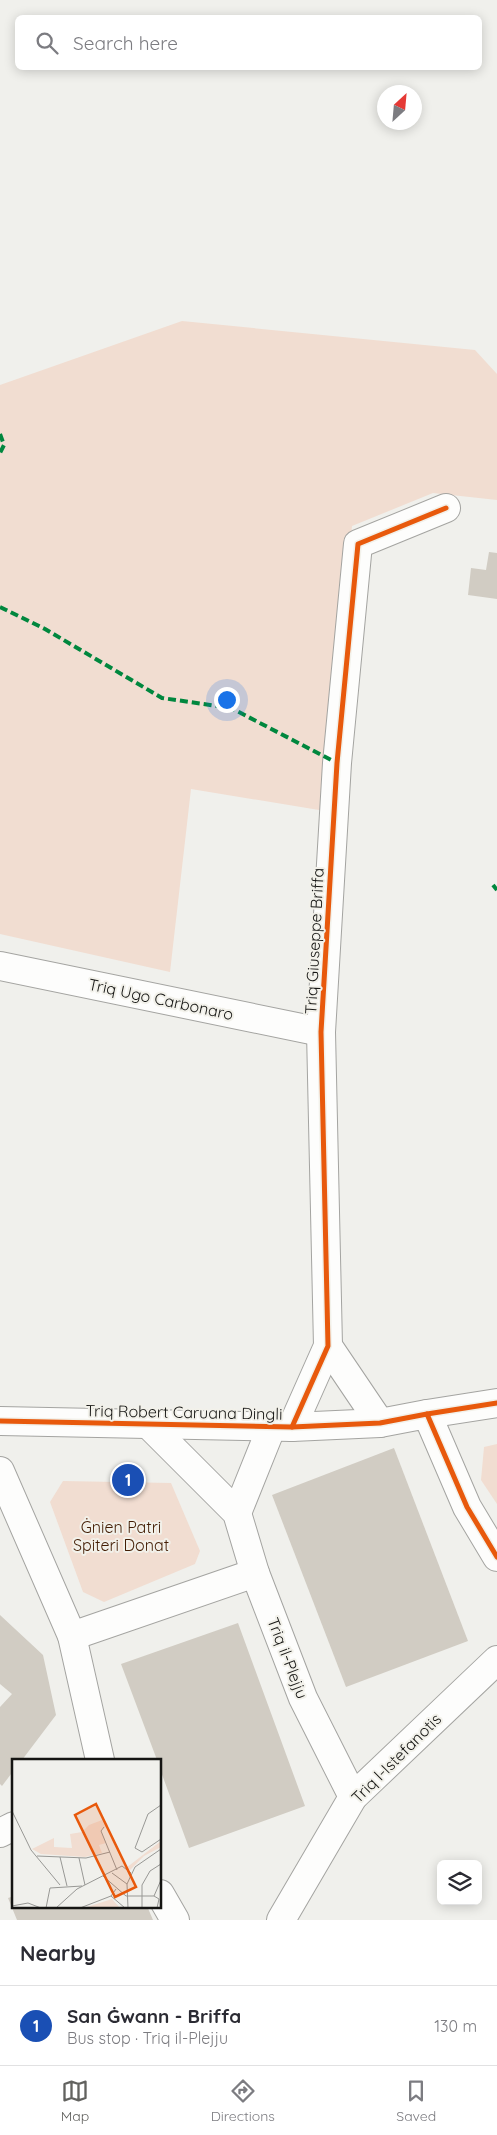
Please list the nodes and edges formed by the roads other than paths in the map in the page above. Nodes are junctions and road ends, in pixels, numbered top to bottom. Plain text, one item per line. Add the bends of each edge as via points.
1 (446, 508) dead end
2 (0, 966) edge
3 (321, 1032) junction
4 (328, 1346) junction
5 (497, 1403) edge
6 (427, 1414) junction
7 (0, 1421) edge
8 (380, 1423) junction
9 (148, 1424) junction
10 (282, 1426) junction
11 (0, 1471) edge
12 (237, 1513) junction
13 (497, 1557) edge
14 (255, 1573) junction
15 (72, 1636) junction
16 (497, 1660) edge
17 (100, 1759) edge
18 (353, 1797) junction
19 (12, 1827) edge
20 (0, 1833) edge
21 (161, 1896) edge
22 (175, 1920) edge
23 (281, 1920) edge

1 - 3 street, Triq Giuseppe Briffa via 358,544 337,762
2 - 3 street, Triq Ugo Carbonaro
3 - 4 street, Triq Giuseppe Briffa
4 - 8 street
4 - 10 street, Triq Giuseppe Briffa
5 - 6 street, Triq Robert Caruana Dingli
6 - 8 street, Triq Robert Caruana Dingli
6 - 13 street via 467,1507
7 - 9 street, Triq Robert Caruana Dingli
8 - 10 street, Triq Robert Caruana Dingli
9 - 10 street, Triq Robert Caruana Dingli
9 - 12 street, Triq il-Plejju
10 - 12 street
11 - 15 street
12 - 14 street, Triq il-Plejju
14 - 15 street
14 - 18 street, Triq il-Plejju via 303,1698
15 - 17 street
16 - 18 street, Triq l-Istefanotis
18 - 23 street, Triq l-Istefanotis
19 - 20 street
21 - 22 street

